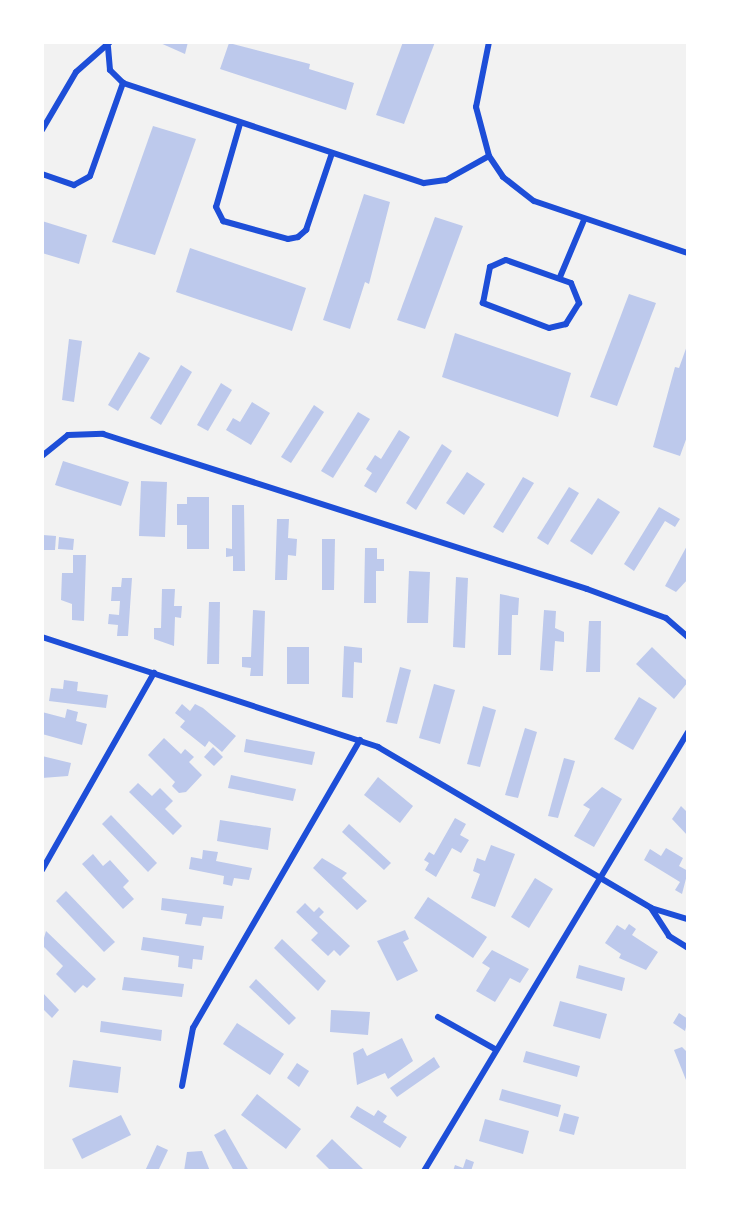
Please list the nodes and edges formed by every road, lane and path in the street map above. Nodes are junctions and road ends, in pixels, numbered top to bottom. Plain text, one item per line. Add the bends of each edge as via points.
1 (489, 42) edge
2 (109, 44) edge
3 (123, 83) junction
4 (240, 124) junction
5 (42, 130) edge
6 (332, 153) junction
7 (489, 156) junction
8 (42, 174) edge
9 (584, 220) junction
10 (688, 253) edge
11 (560, 277) junction
12 (42, 456) edge
13 (688, 636) edge
14 (42, 637) edge
15 (154, 673) junction
16 (688, 732) edge
17 (360, 740) junction
18 (42, 870) edge
19 (598, 877) junction
20 (651, 908) junction
21 (688, 919) edge
22 (688, 948) edge
23 (438, 1017) dead end
24 (495, 1049) junction
25 (182, 1086) dead end
26 (424, 1171) edge

1 - 7 street via 476,106
2 - 3 street via 110,70
2 - 5 street via 76,72
3 - 4 street
3 - 8 street via 90,176 74,185
4 - 6 street
4 - 6 street via 216,207 223,221 288,239 298,237 306,230
6 - 7 street via 435,183
7 - 9 street via 519,192
9 - 10 street
9 - 11 street
11 - 11 street via 496,261 480,296 488,306 557,328 576,313 579,303 571,283
12 - 13 street via 68,435 103,434 587,590 666,618
14 - 15 street
15 - 17 street
15 - 18 street
16 - 19 street
17 - 19 street
17 - 25 street via 193,1028
19 - 20 street
19 - 24 street
20 - 21 street
20 - 22 street via 669,936
23 - 24 street
24 - 26 street

